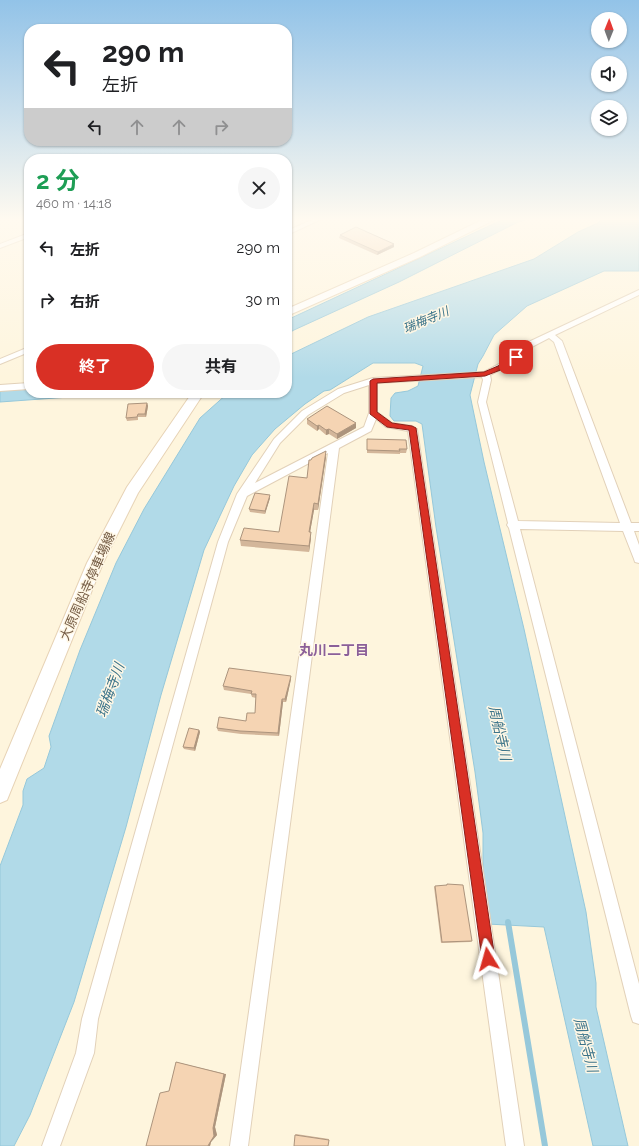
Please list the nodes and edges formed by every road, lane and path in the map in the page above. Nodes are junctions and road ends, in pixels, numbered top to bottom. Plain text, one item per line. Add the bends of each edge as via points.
1 (379, 271) edge
2 (639, 292) edge
3 (630, 296) junction
4 (639, 301) edge
5 (292, 311) edge
6 (550, 335) junction
7 (24, 351) edge
8 (0, 362) edge
9 (485, 374) junction
10 (373, 381) junction
11 (24, 386) edge
12 (0, 388) edge
13 (192, 398) edge
14 (373, 413) junction
15 (334, 447) junction
16 (242, 495) junction
17 (512, 525) junction
18 (627, 527) junction
19 (639, 527) edge
20 (639, 559) edge
21 (0, 793) edge
22 (639, 1016) edge
23 (50, 1146) edge
24 (239, 1146) edge
25 (515, 1146) edge

1 - 5 main road
2 - 3 street
3 - 4 street
3 - 6 street
6 - 9 street via 523,348 501,368
6 - 18 street via 558,341
7 - 8 street
9 - 10 street
9 - 17 street via 482,402
10 - 14 street
10 - 16 street via 341,391 305,413 277,441
11 - 12 street
13 - 21 main road, 大原周船寺停車場線 via 132,491 98,556
14 - 15 street via 368,429
14 - 25 street via 389,425 412,428
15 - 16 street
15 - 24 street
16 - 23 street via 223,542 90,1019 85,1053
17 - 18 street
17 - 22 street
18 - 19 street
18 - 20 street

